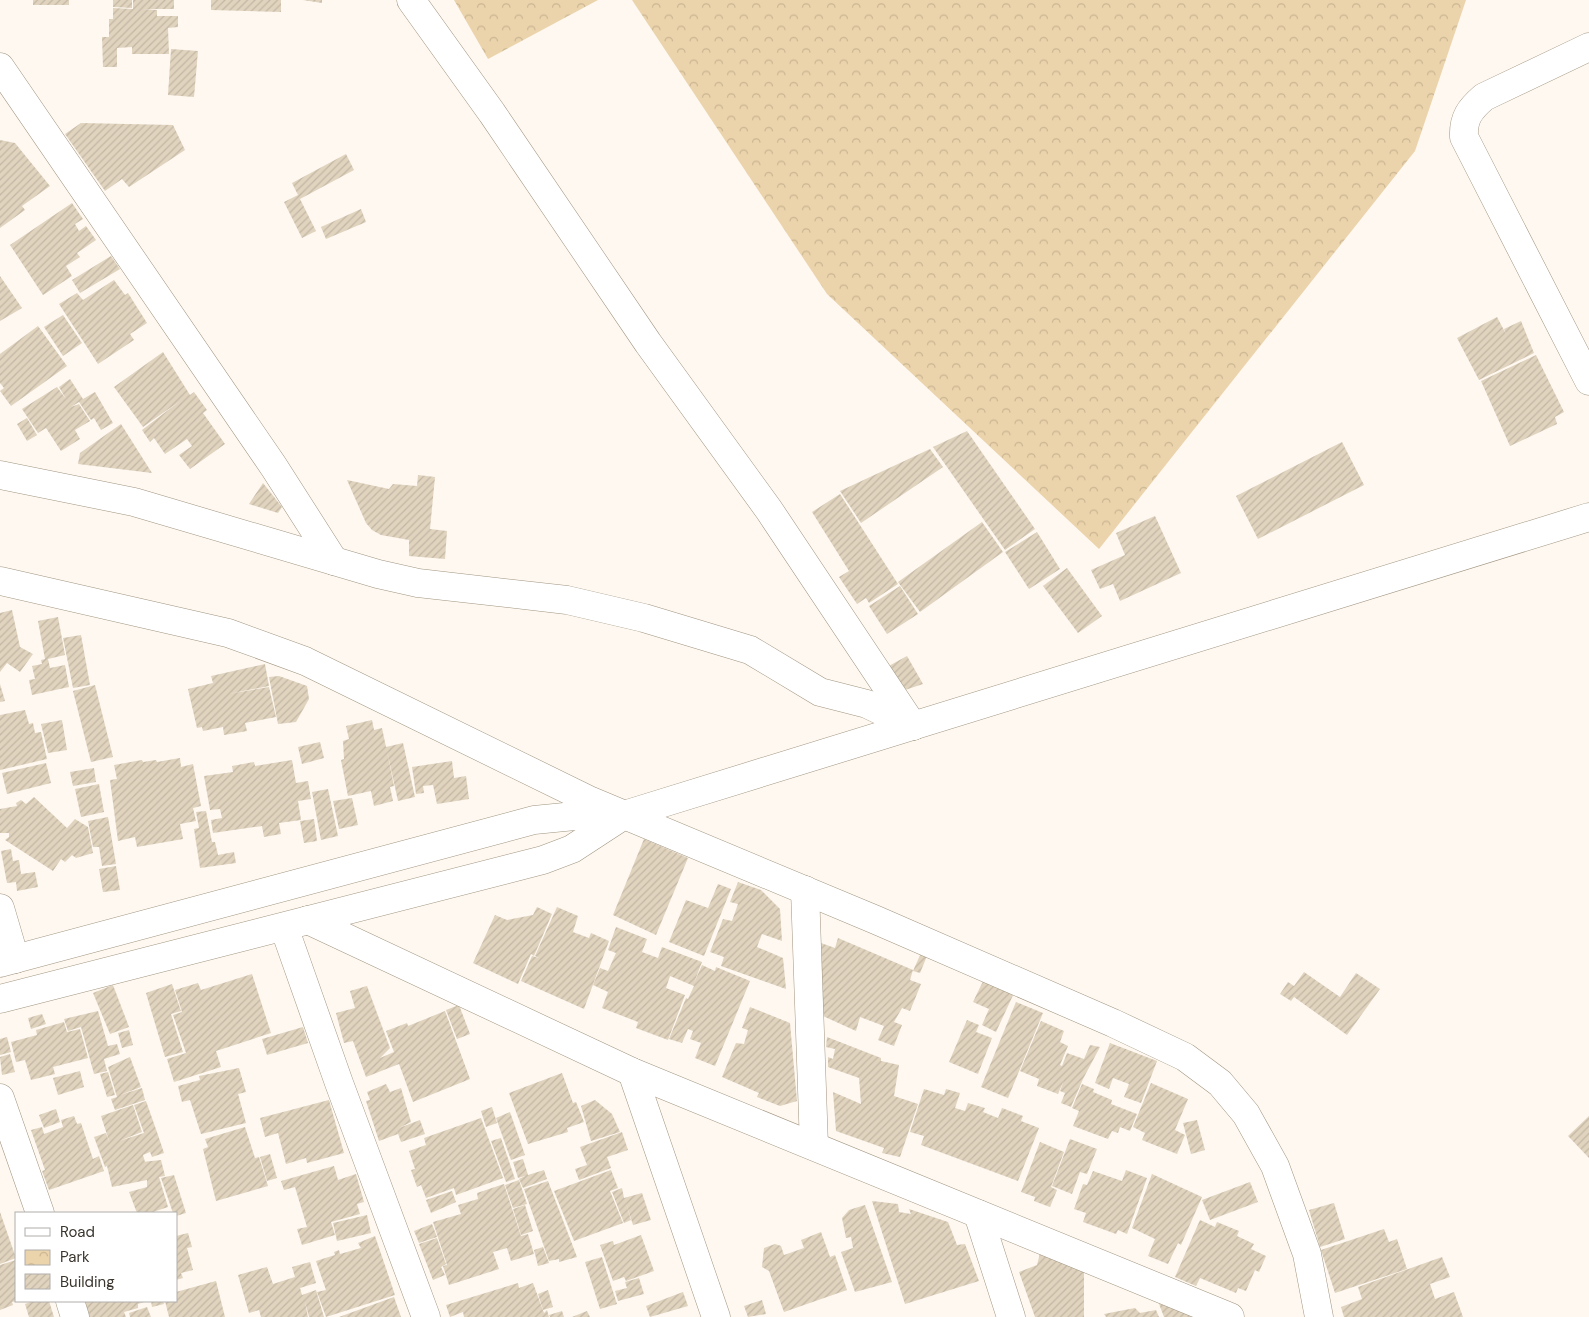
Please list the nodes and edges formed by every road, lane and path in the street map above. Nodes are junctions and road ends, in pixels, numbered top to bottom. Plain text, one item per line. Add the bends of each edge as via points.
1 (411, 0) edge
2 (1589, 47) edge
3 (0, 67) edge
4 (9, 96) edge
5 (1589, 381) edge
6 (2, 472) edge
7 (1589, 517) edge
8 (334, 561) junction
9 (0, 581) edge
10 (913, 726) junction
11 (624, 815) junction
12 (805, 890) junction
13 (0, 908) edge
14 (296, 923) junction
15 (8, 961) edge
16 (0, 999) edge
17 (632, 1072) junction
18 (0, 1098) edge
19 (814, 1146) junction
20 (40, 1212) edge
21 (978, 1214) junction
22 (70, 1302) edge
23 (75, 1317) edge
24 (426, 1317) edge
25 (716, 1317) edge
26 (1011, 1317) edge
27 (1230, 1317) edge
28 (1319, 1317) edge

1 - 10 street via 498,121 648,343 769,510
2 - 5 street via 1484,97 1474,105 1463,124 1464,137
3 - 4 street
4 - 8 street via 274,467
6 - 8 street via 134,502
7 - 10 street
8 - 10 street via 418,583 567,600 644,618 750,650 820,692 868,704
9 - 11 street via 228,633 297,658
10 - 11 street
11 - 12 street
11 - 14 street via 572,848 543,860
11 - 15 street via 534,820
12 - 19 street
12 - 28 street via 1114,1023 1185,1057 1220,1083 1246,1114 1275,1166 1307,1254
13 - 15 street
14 - 16 street
14 - 17 street
14 - 24 street via 339,1083
17 - 19 street
17 - 25 street
18 - 20 street
19 - 21 street
21 - 26 street
21 - 27 street
22 - 23 street

